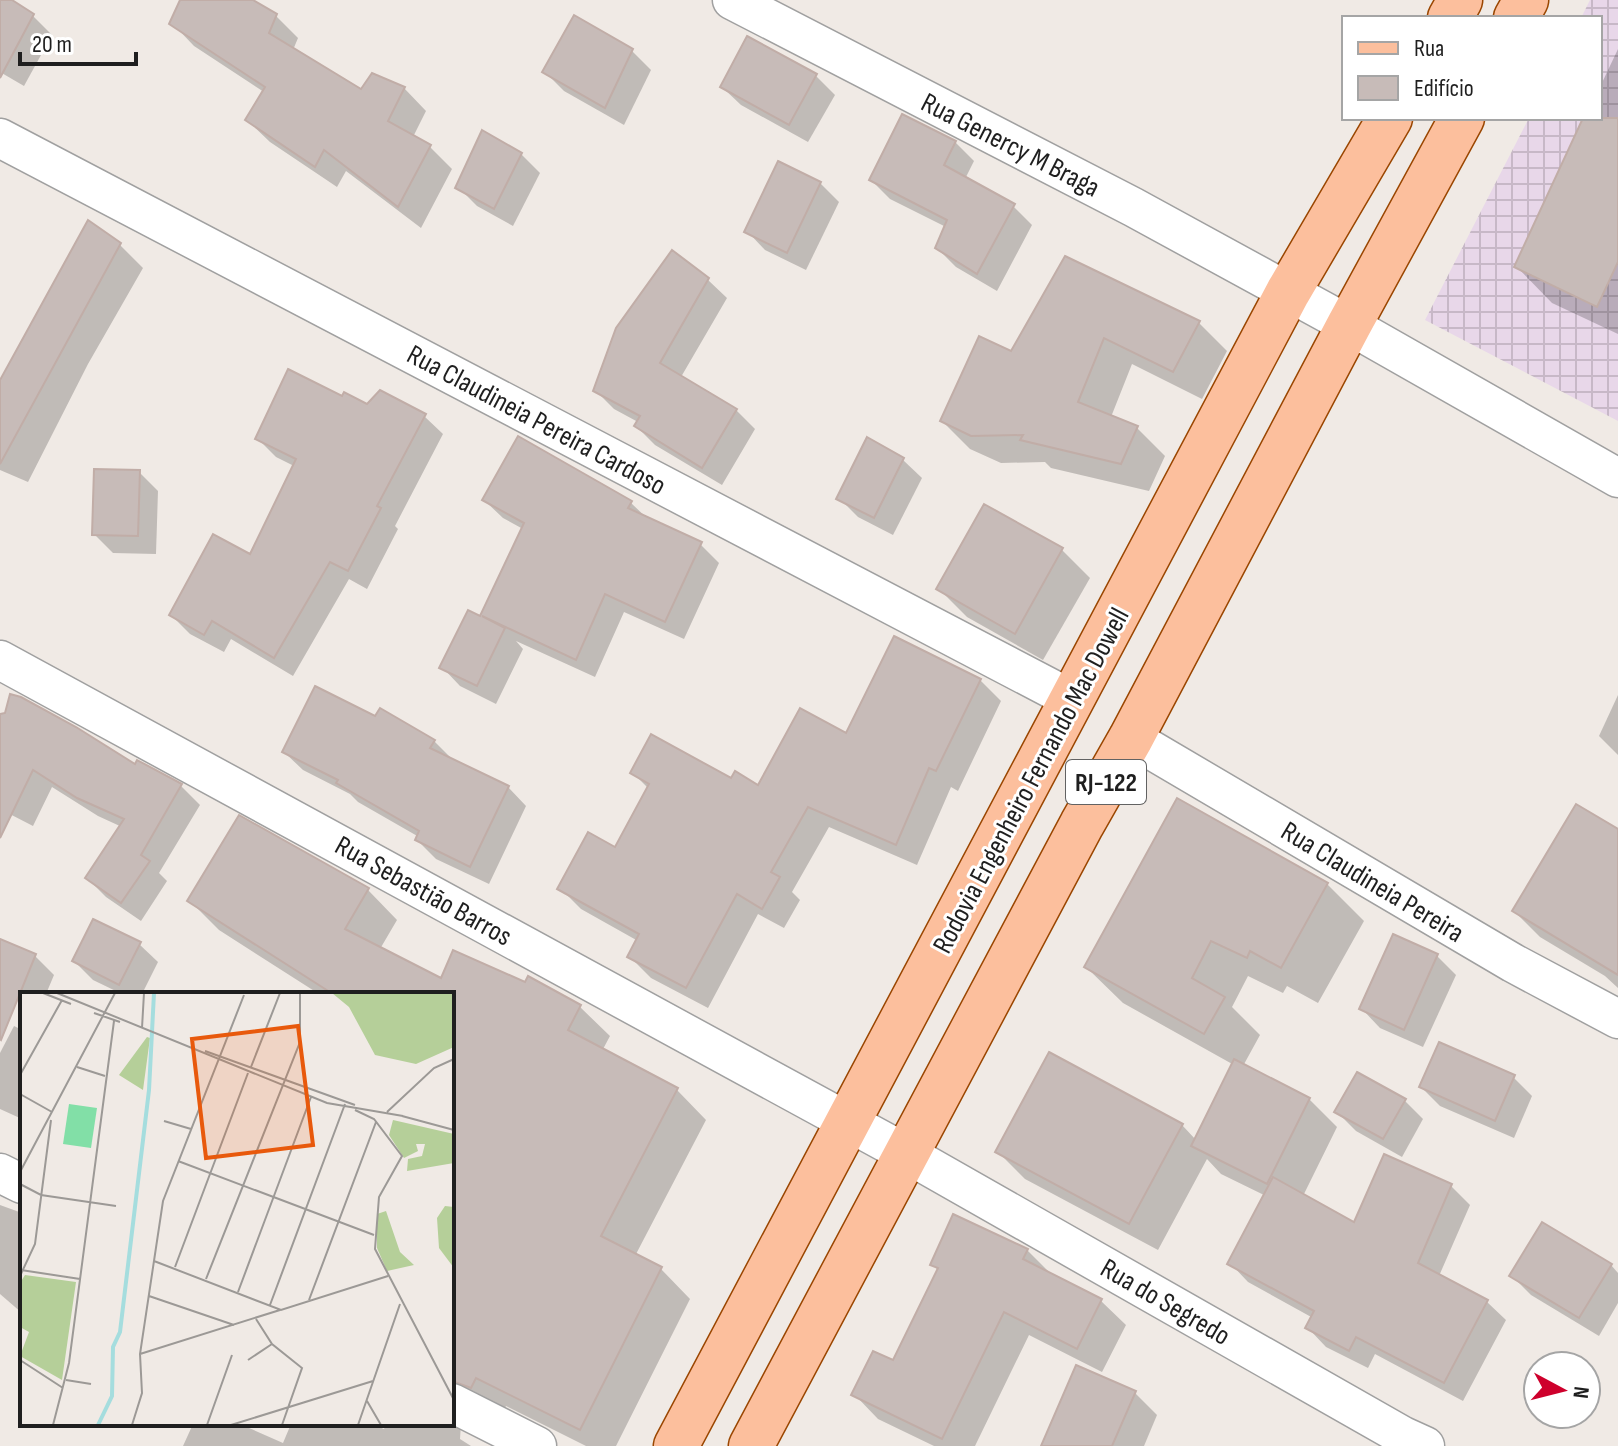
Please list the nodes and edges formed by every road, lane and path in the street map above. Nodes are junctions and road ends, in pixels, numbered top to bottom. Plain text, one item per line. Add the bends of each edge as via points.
1 (732, 0) edge
2 (1389, 120) edge
3 (1461, 120) edge
4 (0, 138) edge
5 (1288, 292) junction
6 (1349, 325) junction
7 (1618, 478) edge
8 (0, 660) edge
9 (1073, 700) junction
10 (1131, 738) junction
11 (1618, 1019) edge
12 (848, 1121) junction
13 (907, 1154) junction
14 (0, 1173) edge
15 (20, 1183) edge
16 (454, 1404) edge
17 (537, 1446) edge
18 (676, 1446) edge
19 (751, 1446) edge
20 (1425, 1446) edge

1 - 5 street, Rua Genercy M Braga
2 - 5 main road, Rodovia Engenheiro Fernando Mac Dowell / RJ-122
3 - 6 main road, RJ-122
4 - 9 street, Rua Claudineia Pereira Cardoso
5 - 6 street, Rua Genercy M Braga
5 - 9 main road, Rodovia Engenheiro Fernando Mac Dowell / RJ-122
6 - 7 street, Rua Genercy M Braga
6 - 10 main road, RJ-122
8 - 12 street, Rua Sebastião Barros
9 - 12 main road, Rodovia Engenheiro Fernando Mac Dowell / RJ-122
10 - 11 street, Rua Claudineia Pereira
10 - 13 main road, RJ-122
12 - 13 street, Rua Sebastião Barros
12 - 18 main road, Rodovia Engenheiro Fernando Mac Dowell / RJ-122
13 - 19 main road, RJ-122
13 - 20 street, Rua do Segredo
14 - 15 street
16 - 17 street

